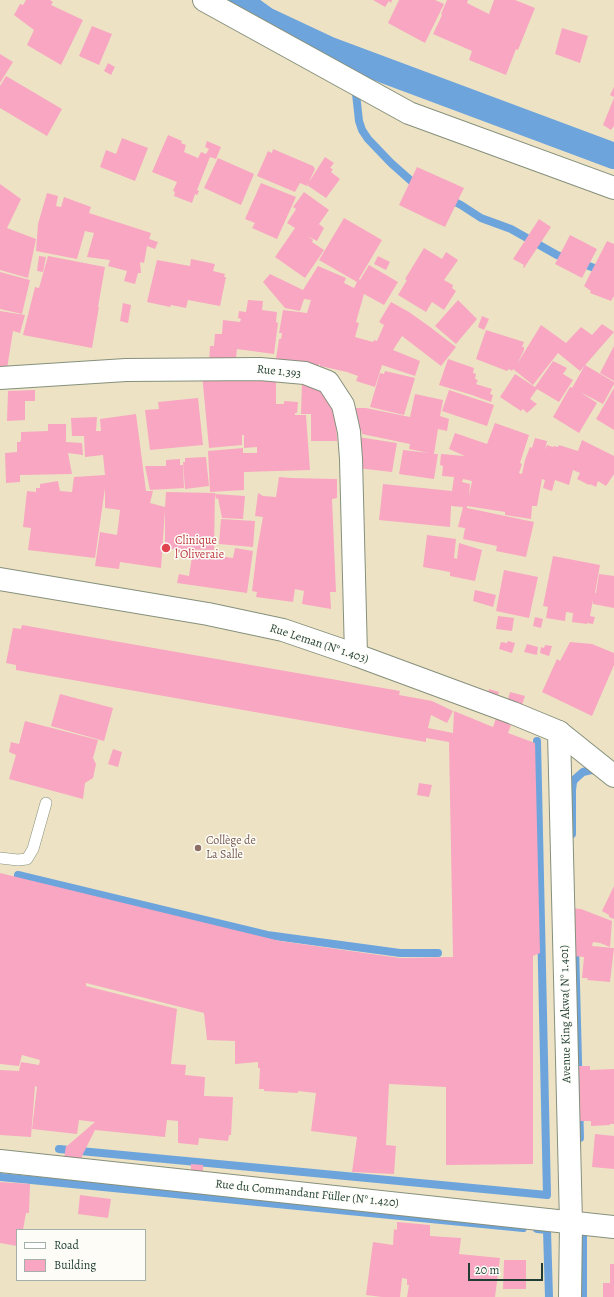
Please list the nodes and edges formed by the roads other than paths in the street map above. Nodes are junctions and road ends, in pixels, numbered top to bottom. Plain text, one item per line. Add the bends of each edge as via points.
1 (204, 0) edge
2 (614, 188) edge
3 (0, 378) edge
4 (0, 580) edge
5 (356, 655) junction
6 (558, 732) junction
7 (614, 776) edge
8 (46, 803) dead end
9 (0, 858) edge
10 (0, 1161) edge
11 (571, 1223) junction
12 (614, 1227) edge
13 (570, 1297) edge

1 - 2 street via 409,113
3 - 5 street, Rue 1.393 via 126,370 260,369 305,373 328,382 343,405 349,432
4 - 5 street, Rue Leman (N° 1.403) via 208,614 284,630
5 - 6 street, Rue Leman (N° 1.403)
6 - 7 street, Rue Leman (N° 1.403)
6 - 11 street, Avenue King Akwa( N° 1.401)
8 - 9 lane via 33,849 27,859
10 - 11 street, Rue du Commandant Füller (N° 1.420)
11 - 12 street, Rue du Commandant Füller (N° 1.420)
11 - 13 street, Avenue King Akwa( N° 1.401)

